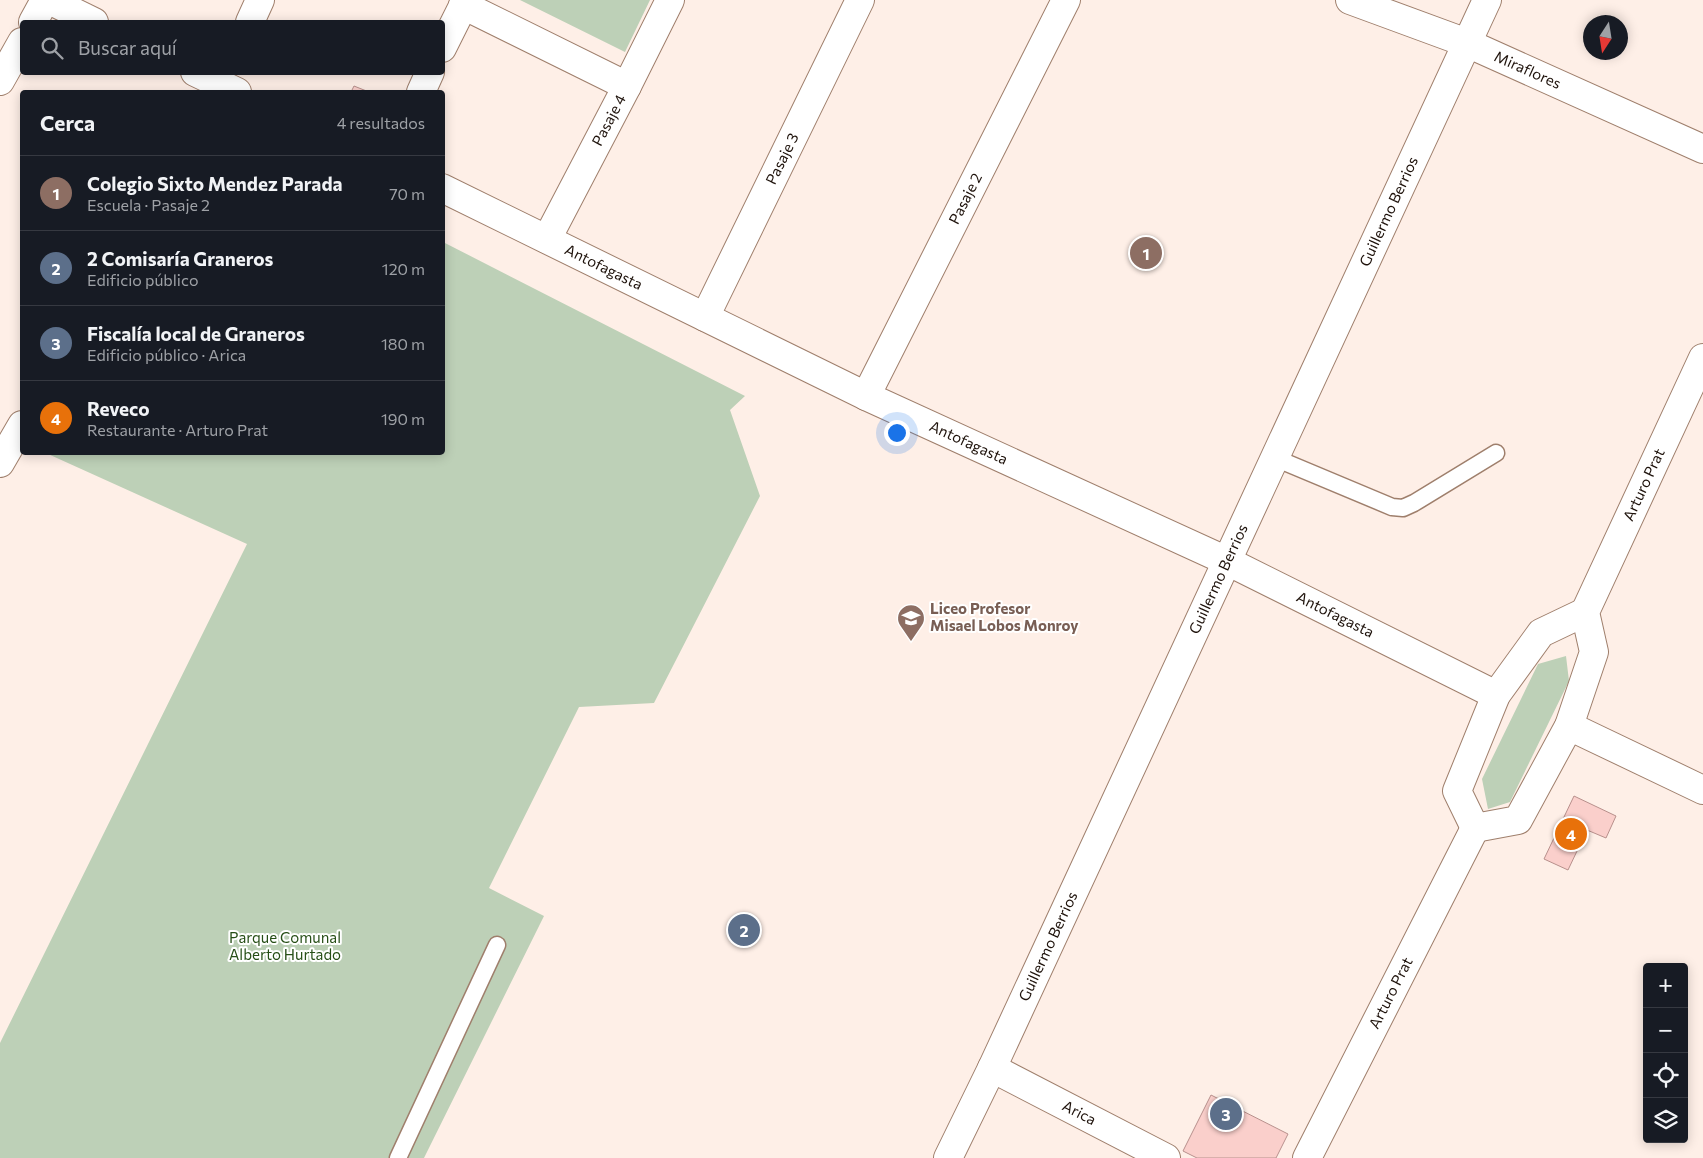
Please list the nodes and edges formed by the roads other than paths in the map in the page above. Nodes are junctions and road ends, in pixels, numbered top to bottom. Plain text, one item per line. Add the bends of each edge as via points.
1 (260, 0) edge
2 (670, 0) edge
3 (860, 0) edge
4 (1066, 0) edge
5 (1350, 0) edge
6 (1487, 0) edge
7 (57, 2) edge
8 (464, 2) edge
9 (35, 20) edge
10 (90, 20) edge
11 (251, 20) edge
12 (445, 42) edge
13 (1467, 42) junction
14 (20, 46) edge
15 (201, 75) edge
16 (429, 75) edge
17 (0, 81) edge
18 (224, 86) edge
19 (627, 86) junction
20 (422, 90) edge
21 (1703, 148) edge
22 (445, 189) edge
23 (547, 239) junction
24 (705, 317) junction
25 (1703, 358) edge
26 (866, 396) junction
27 (20, 428) edge
28 (1496, 452) dead end
29 (1275, 458) junction
30 (1, 461) edge
31 (1227, 561) junction
32 (1585, 612) junction
33 (1496, 695) junction
34 (1569, 726) junction
35 (1703, 790) edge
36 (1475, 828) junction
37 (497, 946) dead end
38 (992, 1068) junction
39 (398, 1158) edge
40 (948, 1158) edge
41 (1166, 1158) edge
42 (1307, 1158) edge

1 - 11 street
2 - 19 street, Pasaje 4
3 - 24 street, Pasaje 3
4 - 26 street, Pasaje 2
5 - 13 street, Miraflores
6 - 13 street, Guillermo Berrios
7 - 9 street
7 - 10 street
8 - 12 street
8 - 19 street
13 - 21 street, Miraflores
13 - 29 street, Guillermo Berrios
14 - 17 street
15 - 18 street
16 - 20 street
19 - 23 street, Pasaje 4
22 - 23 street, Antofagasta
23 - 24 street, Antofagasta
24 - 26 street, Antofagasta
25 - 32 street, Arturo Prat
26 - 31 street, Antofagasta
27 - 30 street
28 - 29 lane via 1403,508 1392,507
29 - 31 street, Guillermo Berrios
31 - 33 street, Antofagasta
31 - 38 street, Guillermo Berrios
32 - 33 street via 1541,633
32 - 34 street via 1594,652
33 - 36 street via 1458,790
34 - 35 street
34 - 36 street via 1518,820
36 - 42 street, Arturo Prat
37 - 39 lane
38 - 40 street, Guillermo Berrios
38 - 41 street, Arica

